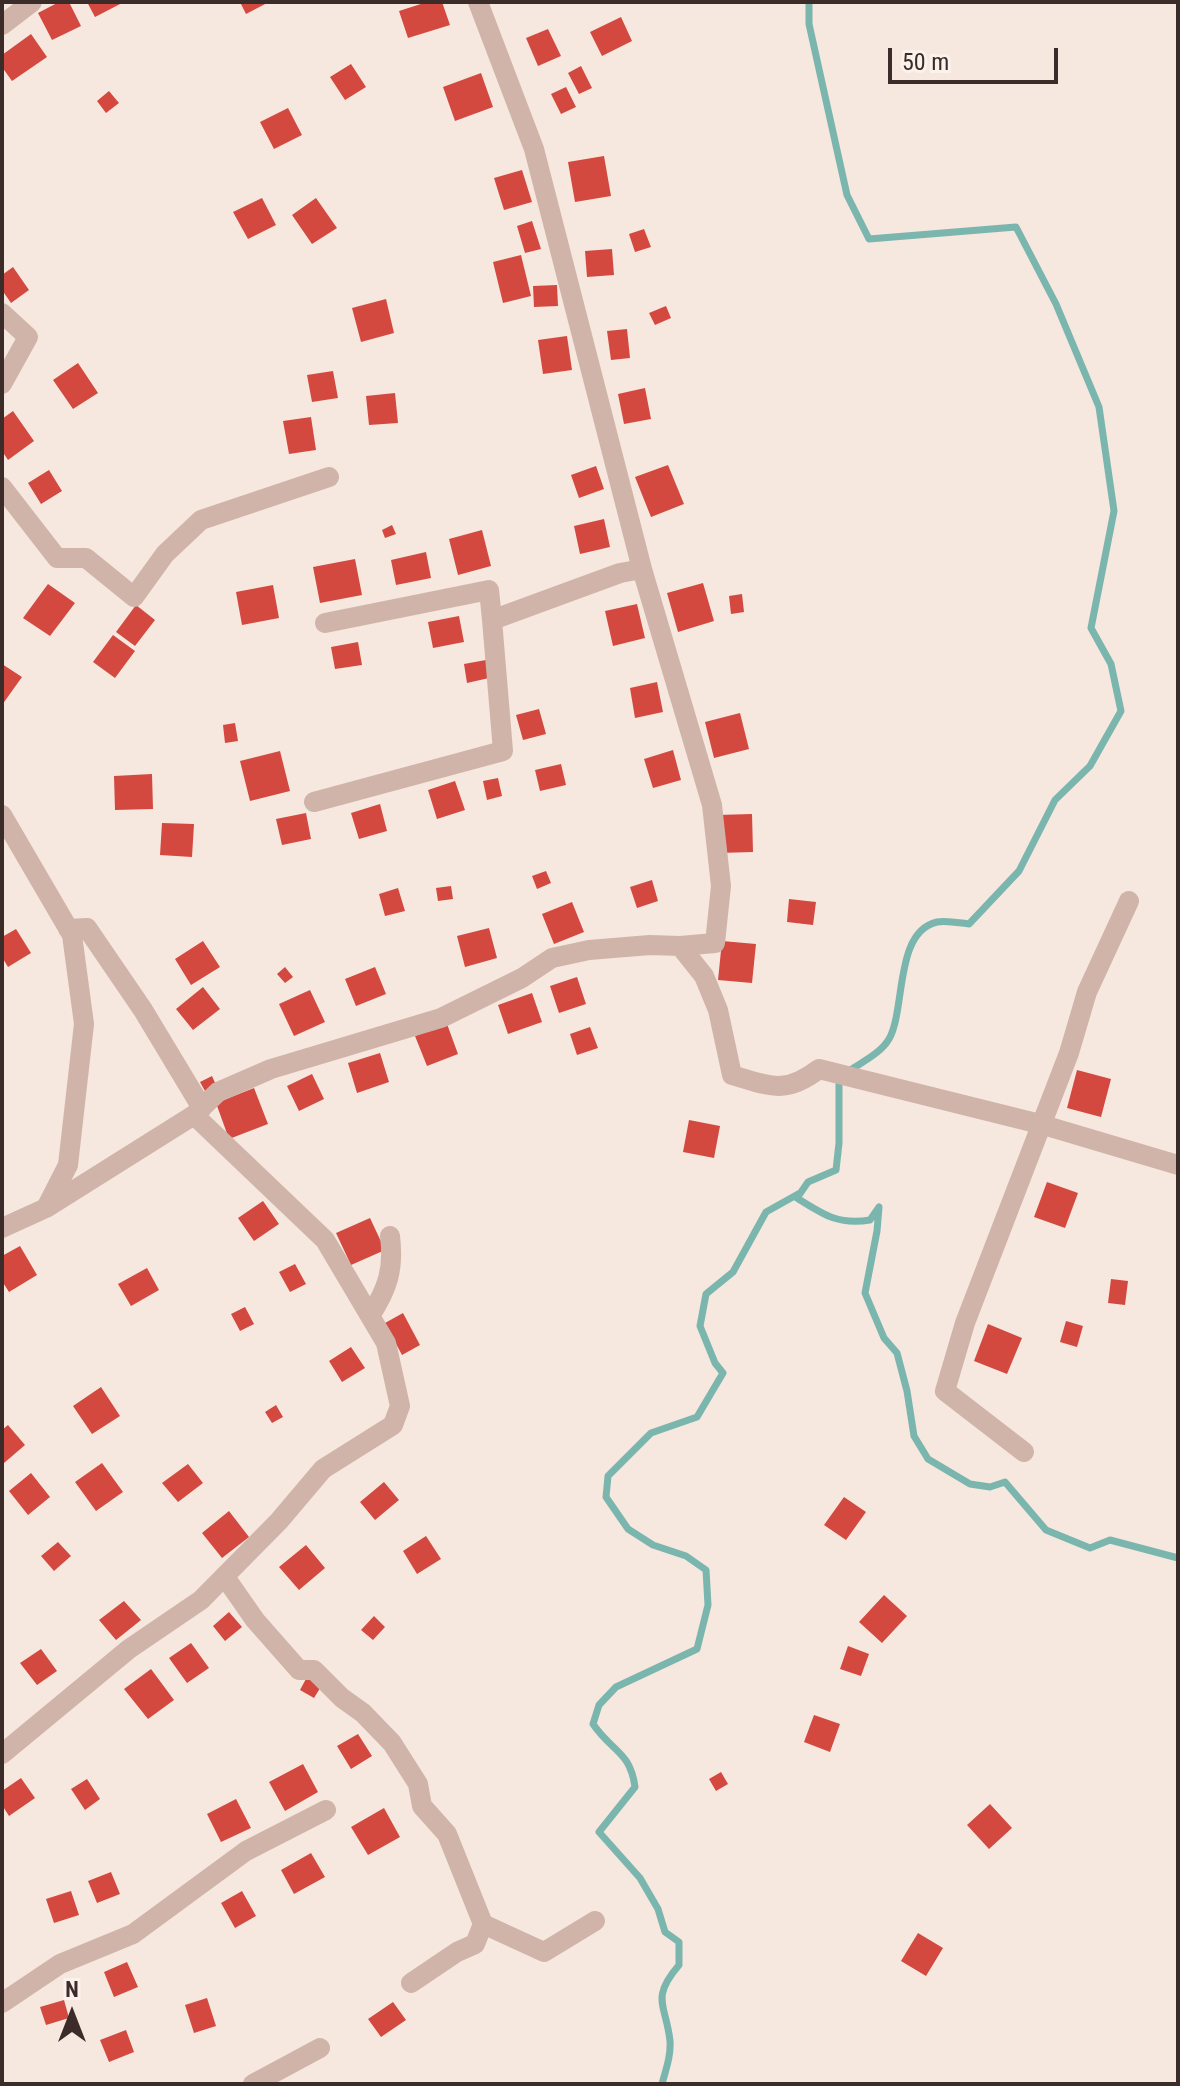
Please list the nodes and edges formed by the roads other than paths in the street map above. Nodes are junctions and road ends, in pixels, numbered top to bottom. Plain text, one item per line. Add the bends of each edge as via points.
1 (32, 2) edge
2 (478, 2) edge
3 (2, 25) edge
4 (2, 313) edge
5 (2, 384) edge
6 (329, 477) dead end
7 (2, 487) edge
8 (642, 569) junction
9 (492, 620) junction
10 (325, 623) dead end
11 (314, 802) dead end
12 (2, 815) edge
13 (1129, 901) dead end
14 (68, 929) junction
15 (680, 946) junction
16 (198, 1111) junction
17 (1040, 1124) junction
18 (1178, 1165) edge
19 (46, 1208) junction
20 (2, 1228) edge
21 (390, 1236) dead end
22 (370, 1316) junction
23 (1024, 1452) dead end
24 (225, 1577) junction
25 (2, 1754) edge
26 (326, 1810) dead end
27 (595, 1921) dead end
28 (483, 1924) junction
29 (411, 1983) dead end
30 (2, 2003) edge
31 (320, 2048) dead end
32 (253, 2084) edge

1 - 3 street
2 - 8 street via 534,149
4 - 5 street via 28,337
6 - 7 street via 201,520 165,554 134,597 86,558 57,558
8 - 9 street
8 - 15 street via 712,805 721,886 715,943
9 - 10 street via 489,590
9 - 11 street via 503,751
12 - 14 street
13 - 17 street via 1087,992
14 - 16 street via 87,928 143,1010
14 - 19 street via 84,1024 68,1165
15 - 16 street via 589,950 552,958 441,1018 271,1069 218,1092
15 - 17 street via 704,976 718,1010 732,1075 776,1087 804,1080 819,1069
16 - 19 street
16 - 22 street via 325,1240
17 - 18 street
17 - 23 street via 945,1391
19 - 20 street
21 - 22 street via 393,1257 386,1292
22 - 24 street via 386,1343 400,1406 393,1425 323,1469
24 - 25 street
24 - 28 street via 299,1670 314,1670 392,1743 418,1784 422,1806 447,1834
26 - 30 street via 246,1851 133,1934 60,1964
27 - 28 street via 544,1952
28 - 29 street via 475,1944
31 - 32 street

